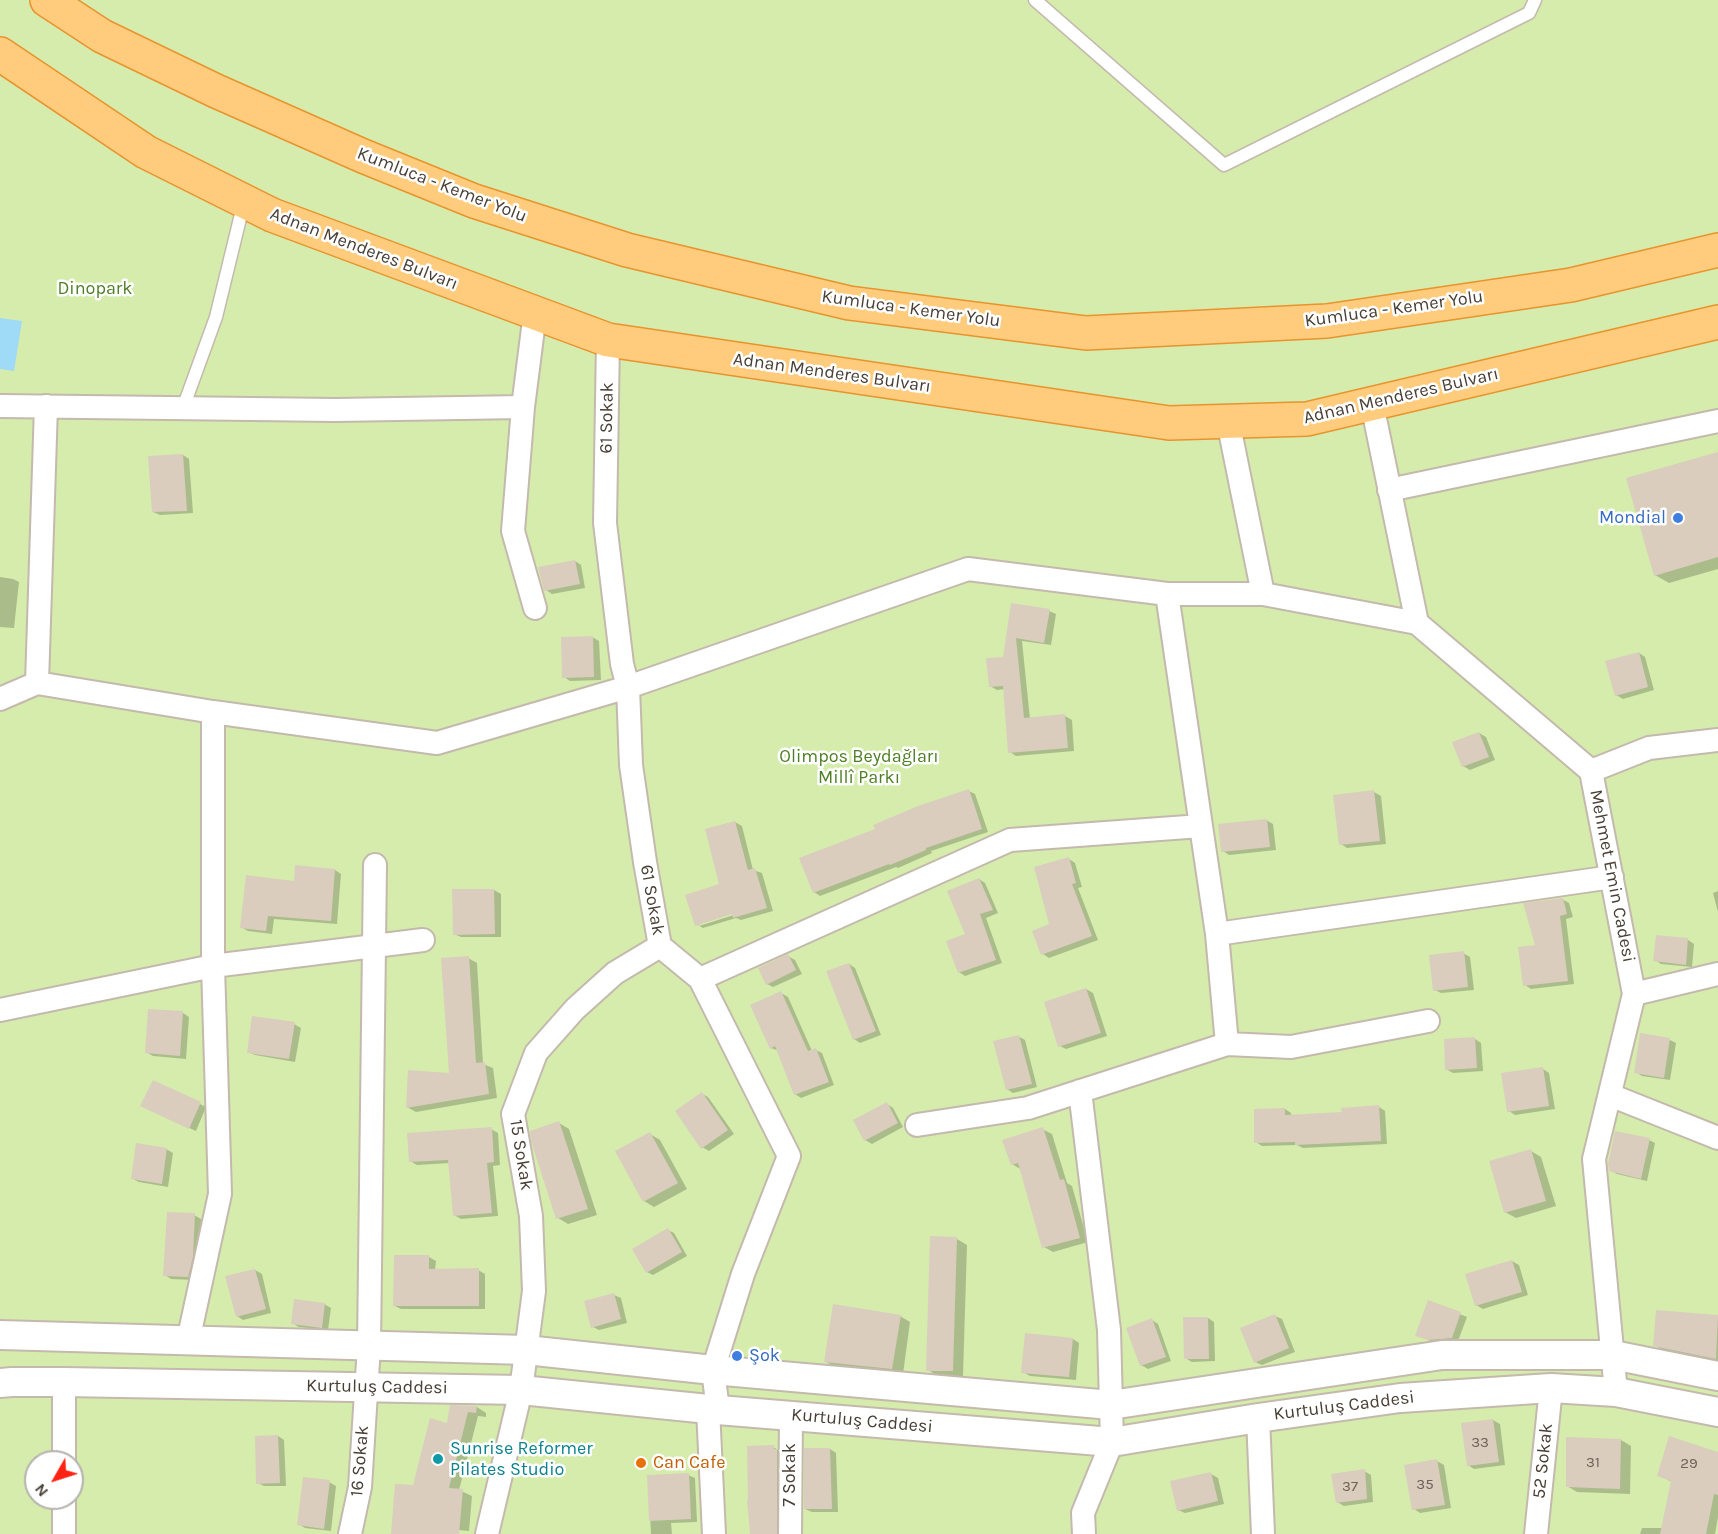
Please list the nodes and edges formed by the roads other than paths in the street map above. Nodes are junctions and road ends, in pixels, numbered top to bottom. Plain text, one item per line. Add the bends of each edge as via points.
1 (47, 0) edge
2 (1035, 0) edge
3 (1535, 0) edge
4 (0, 54) edge
5 (244, 201) junction
6 (1718, 250) edge
7 (535, 313) junction
8 (1718, 322) edge
9 (608, 340) junction
10 (1372, 404) junction
11 (0, 405) edge
12 (46, 406) junction
13 (522, 407) junction
14 (183, 408) junction
15 (1228, 421) junction
16 (1718, 421) edge
17 (1389, 490) junction
18 (1167, 594) junction
19 (1263, 594) junction
20 (535, 608) dead end
21 (1417, 623) junction
22 (37, 683) junction
23 (628, 687) junction
24 (0, 699) edge
25 (213, 712) junction
26 (1718, 740) edge
27 (1592, 771) junction
28 (1201, 826) junction
29 (375, 865) dead end
30 (1612, 877) junction
31 (1217, 934) junction
32 (423, 940) dead end
33 (375, 946) junction
34 (660, 946) junction
35 (213, 966) junction
36 (1718, 974) edge
37 (700, 979) junction
38 (1634, 994) junction
39 (0, 1010) edge
40 (1428, 1021) dead end
41 (1227, 1044) junction
42 (1080, 1091) junction
43 (1610, 1095) junction
44 (917, 1125) dead end
45 (1718, 1138) edge
46 (0, 1335) edge
47 (188, 1341) junction
48 (369, 1346) junction
49 (526, 1350) junction
50 (1613, 1355) junction
51 (713, 1370) junction
52 (1718, 1376) edge
53 (64, 1382) junction
54 (0, 1383) edge
55 (366, 1387) junction
56 (1551, 1388) junction
57 (521, 1390) junction
58 (1616, 1392) junction
59 (1111, 1405) junction
60 (713, 1409) junction
61 (1718, 1412) edge
62 (791, 1415) junction
63 (1258, 1418) junction
64 (1112, 1442) junction
65 (64, 1450) edge
66 (64, 1510) edge
67 (64, 1534) edge
68 (350, 1534) edge
69 (487, 1534) edge
70 (714, 1534) edge
71 (790, 1534) edge
72 (1084, 1534) edge
73 (1263, 1534) edge
74 (1536, 1534) edge

1 - 6 highway, Kumluca - Kemer Yolu via 102,36 216,91 474,201 627,250 849,303 1086,333 1327,321 1571,285
2 - 3 lane via 1224,165 1529,14
4 - 5 highway, Adnan Menderes Bulvarı via 146,152
5 - 7 highway, Adnan Menderes Bulvarı via 272,215
5 - 14 lane via 216,317
7 - 9 highway, Adnan Menderes Bulvarı
7 - 13 street
8 - 10 highway, Adnan Menderes Bulvarı
9 - 15 highway, Adnan Menderes Bulvarı via 1168,423
9 - 23 street, 61 Sokak via 605,523
10 - 15 highway, Adnan Menderes Bulvarı via 1307,419
10 - 17 street
11 - 12 street
12 - 14 street
12 - 22 street
13 - 14 street
13 - 20 street via 513,531
15 - 19 street
16 - 17 street
17 - 21 street
18 - 19 street
18 - 23 street via 968,569
18 - 28 street
19 - 21 street
21 - 27 street, Mehmet Emin Cadesi
22 - 24 street
22 - 25 street
23 - 25 street via 437,743
23 - 34 street, 61 Sokak via 631,765
25 - 35 street
26 - 27 street via 1649,748
27 - 30 street, Mehmet Emin Cadesi
28 - 31 street
28 - 37 street via 1010,840
29 - 33 street, 16 Sokak
30 - 31 street
30 - 38 street, Mehmet Emin Cadesi
31 - 41 street
32 - 33 street
33 - 35 street
33 - 48 street, 16 Sokak
34 - 37 street, 61 Sokak
34 - 49 street, 15 Sokak via 615,973 575,1009 536,1053 513,1114 531,1216 534,1292
35 - 39 street
35 - 47 street via 220,1194
36 - 38 street
37 - 51 street, 61 Sokak via 789,1156 743,1274
38 - 43 street, Mehmet Emin Cadesi
40 - 41 street via 1291,1047
41 - 42 street
42 - 44 street via 1028,1108
42 - 59 street via 1109,1330
43 - 45 street
43 - 50 street, Mehmet Emin Cadesi via 1594,1159
46 - 47 street, Kurtuluş Caddesi
47 - 48 street, Kurtuluş Caddesi
48 - 49 street, Kurtuluş Caddesi
48 - 55 street, 16 Sokak
49 - 51 street, Kurtuluş Caddesi
49 - 57 street, 15 Sokak
50 - 52 street, Kurtuluş Caddesi
50 - 58 street, Mehmet Emin Cadesi
50 - 59 street, Kurtuluş Caddesi via 1442,1355
51 - 59 street, Kurtuluş Caddesi
51 - 60 street, 61 Sokak
53 - 54 street, Kurtuluş Caddesi
53 - 55 street, Kurtuluş Caddesi
53 - 65 street
55 - 57 street, Kurtuluş Caddesi
55 - 68 street, 16 Sokak via 360,1487
56 - 58 street, Kurtuluş Caddesi
56 - 63 street, Kurtuluş Caddesi via 1400,1398
56 - 74 street, 52 Sokak
57 - 60 street, Kurtuluş Caddesi
57 - 69 street, 15 Sokak
58 - 61 street, Kurtuluş Caddesi
59 - 64 street
60 - 62 street, Kurtuluş Caddesi
60 - 70 street, 61 Sokak
62 - 64 street, Kurtuluş Caddesi
62 - 71 street, 7 Sokak
63 - 64 street, Kurtuluş Caddesi
63 - 73 street
64 - 72 street via 1083,1513
66 - 67 street

